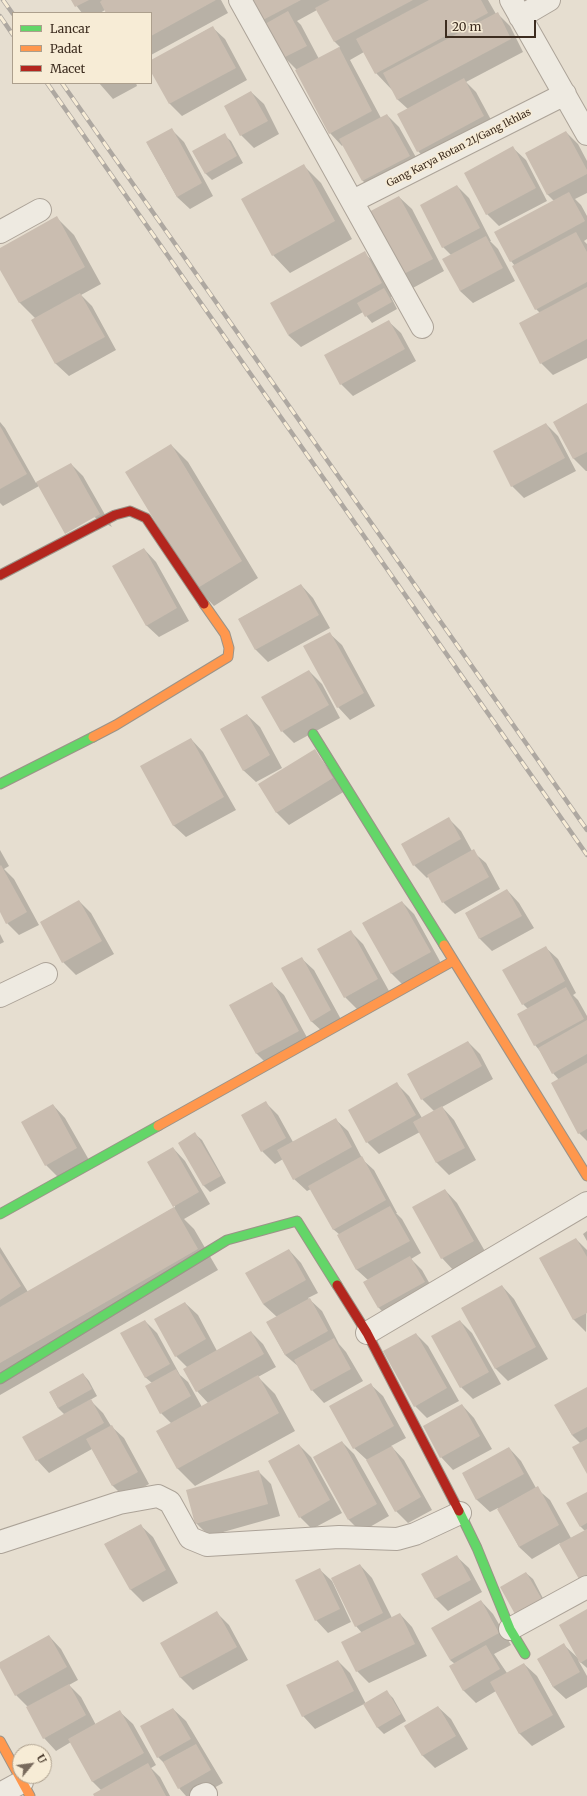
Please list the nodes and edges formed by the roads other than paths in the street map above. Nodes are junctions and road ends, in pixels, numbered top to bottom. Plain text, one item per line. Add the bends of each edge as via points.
1 (240, 0) edge
2 (549, 0) edge
3 (515, 8) edge
4 (565, 94) junction
5 (587, 134) edge
6 (353, 201) junction
7 (40, 210) dead end
8 (0, 232) edge
9 (422, 326) dead end
10 (0, 575) edge
11 (313, 734) dead end
12 (0, 784) edge
13 (453, 961) junction
14 (46, 974) dead end
15 (0, 996) edge
16 (587, 1176) edge
17 (587, 1203) edge
18 (0, 1214) edge
19 (367, 1333) junction
20 (0, 1379) edge
21 (460, 1513) junction
22 (0, 1542) edge
23 (587, 1587) edge
24 (510, 1629) junction
25 (525, 1654) dead end
26 (0, 1741) edge
27 (26, 1789) edge
28 (0, 1794) edge

1 - 6 street
2 - 3 street
3 - 4 street
4 - 5 street
4 - 6 street, Gang Karya Rotan 21/Gang Ikhlas
6 - 9 street
7 - 8 street
10 - 12 street via 115,515 130,511 146,518 225,634 229,648 228,657 220,663 136,714
11 - 13 street
13 - 16 street
13 - 18 street
14 - 15 street
17 - 19 street
19 - 20 street via 297,1222 228,1240
19 - 21 street
21 - 22 street via 415,1534 397,1539 339,1537 207,1545 190,1538 170,1502 158,1496 119,1503
21 - 24 street
23 - 24 street
24 - 25 street
26 - 27 street
27 - 28 street

